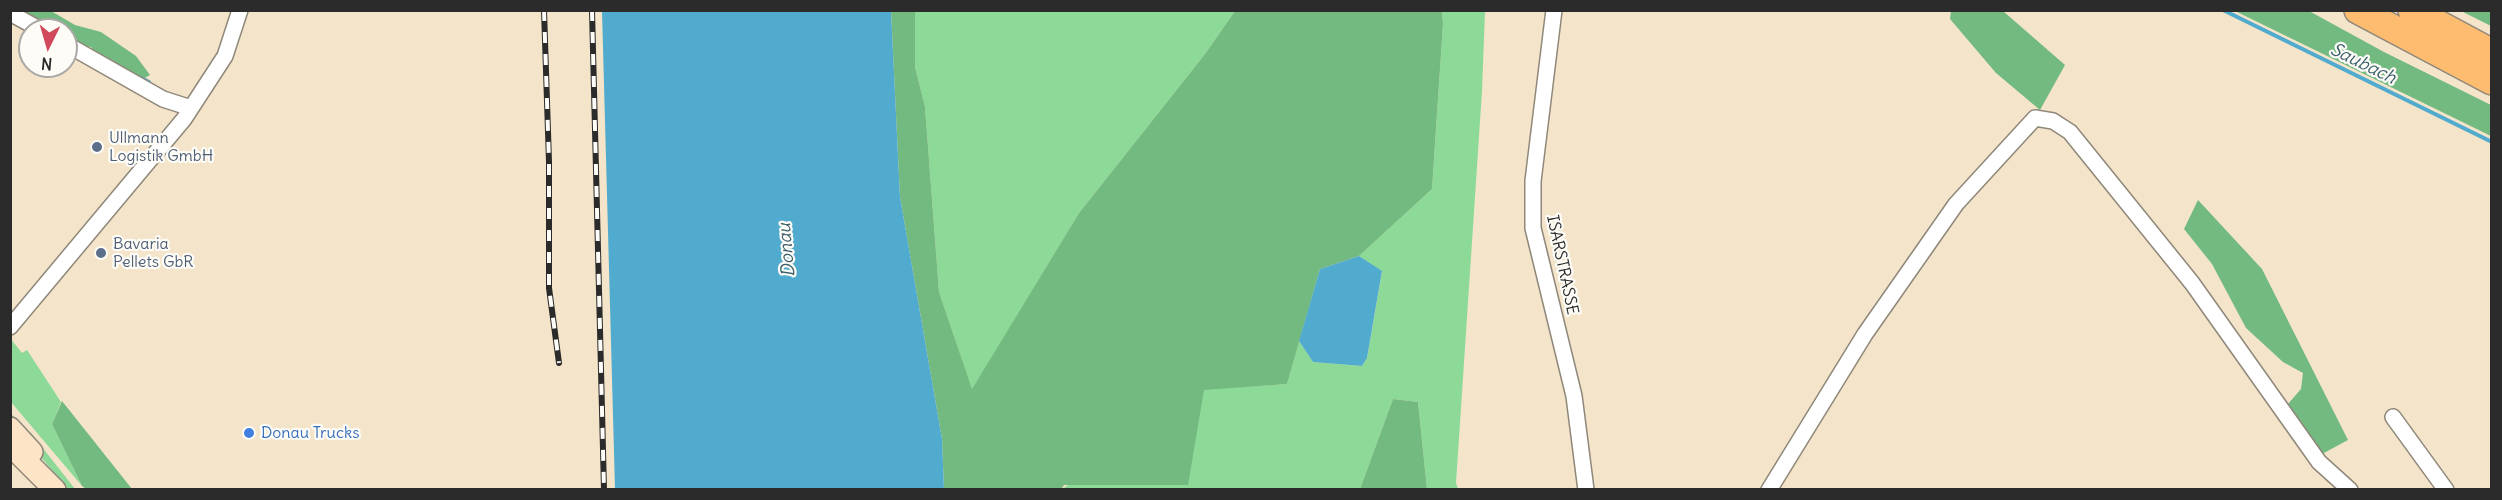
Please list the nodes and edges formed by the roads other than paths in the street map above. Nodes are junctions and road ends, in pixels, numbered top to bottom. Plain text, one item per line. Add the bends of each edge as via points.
1 (240, 10) edge
2 (1554, 10) edge
3 (2358, 10) edge
4 (2412, 10) edge
5 (78, 51) edge
6 (2492, 53) edge
7 (2492, 81) edge
8 (191, 108) junction
9 (10, 327) edge
10 (2392, 417) dead end
11 (10, 428) edge
12 (10, 445) edge
13 (48, 482) edge
14 (1586, 489) edge
15 (1769, 489) edge
16 (2350, 489) edge
17 (2446, 489) edge

1 - 8 street via 225,56
2 - 14 street, ISARSTRASSE via 1533,181 1533,228 1574,396
3 - 7 highway
4 - 6 highway
5 - 8 street via 163,99
8 - 9 street
10 - 17 street
11 - 13 street via 35,455
12 - 13 street
15 - 16 street via 1865,334 1956,204 2035,118 2053,121 2070,132 2192,283 2319,462

